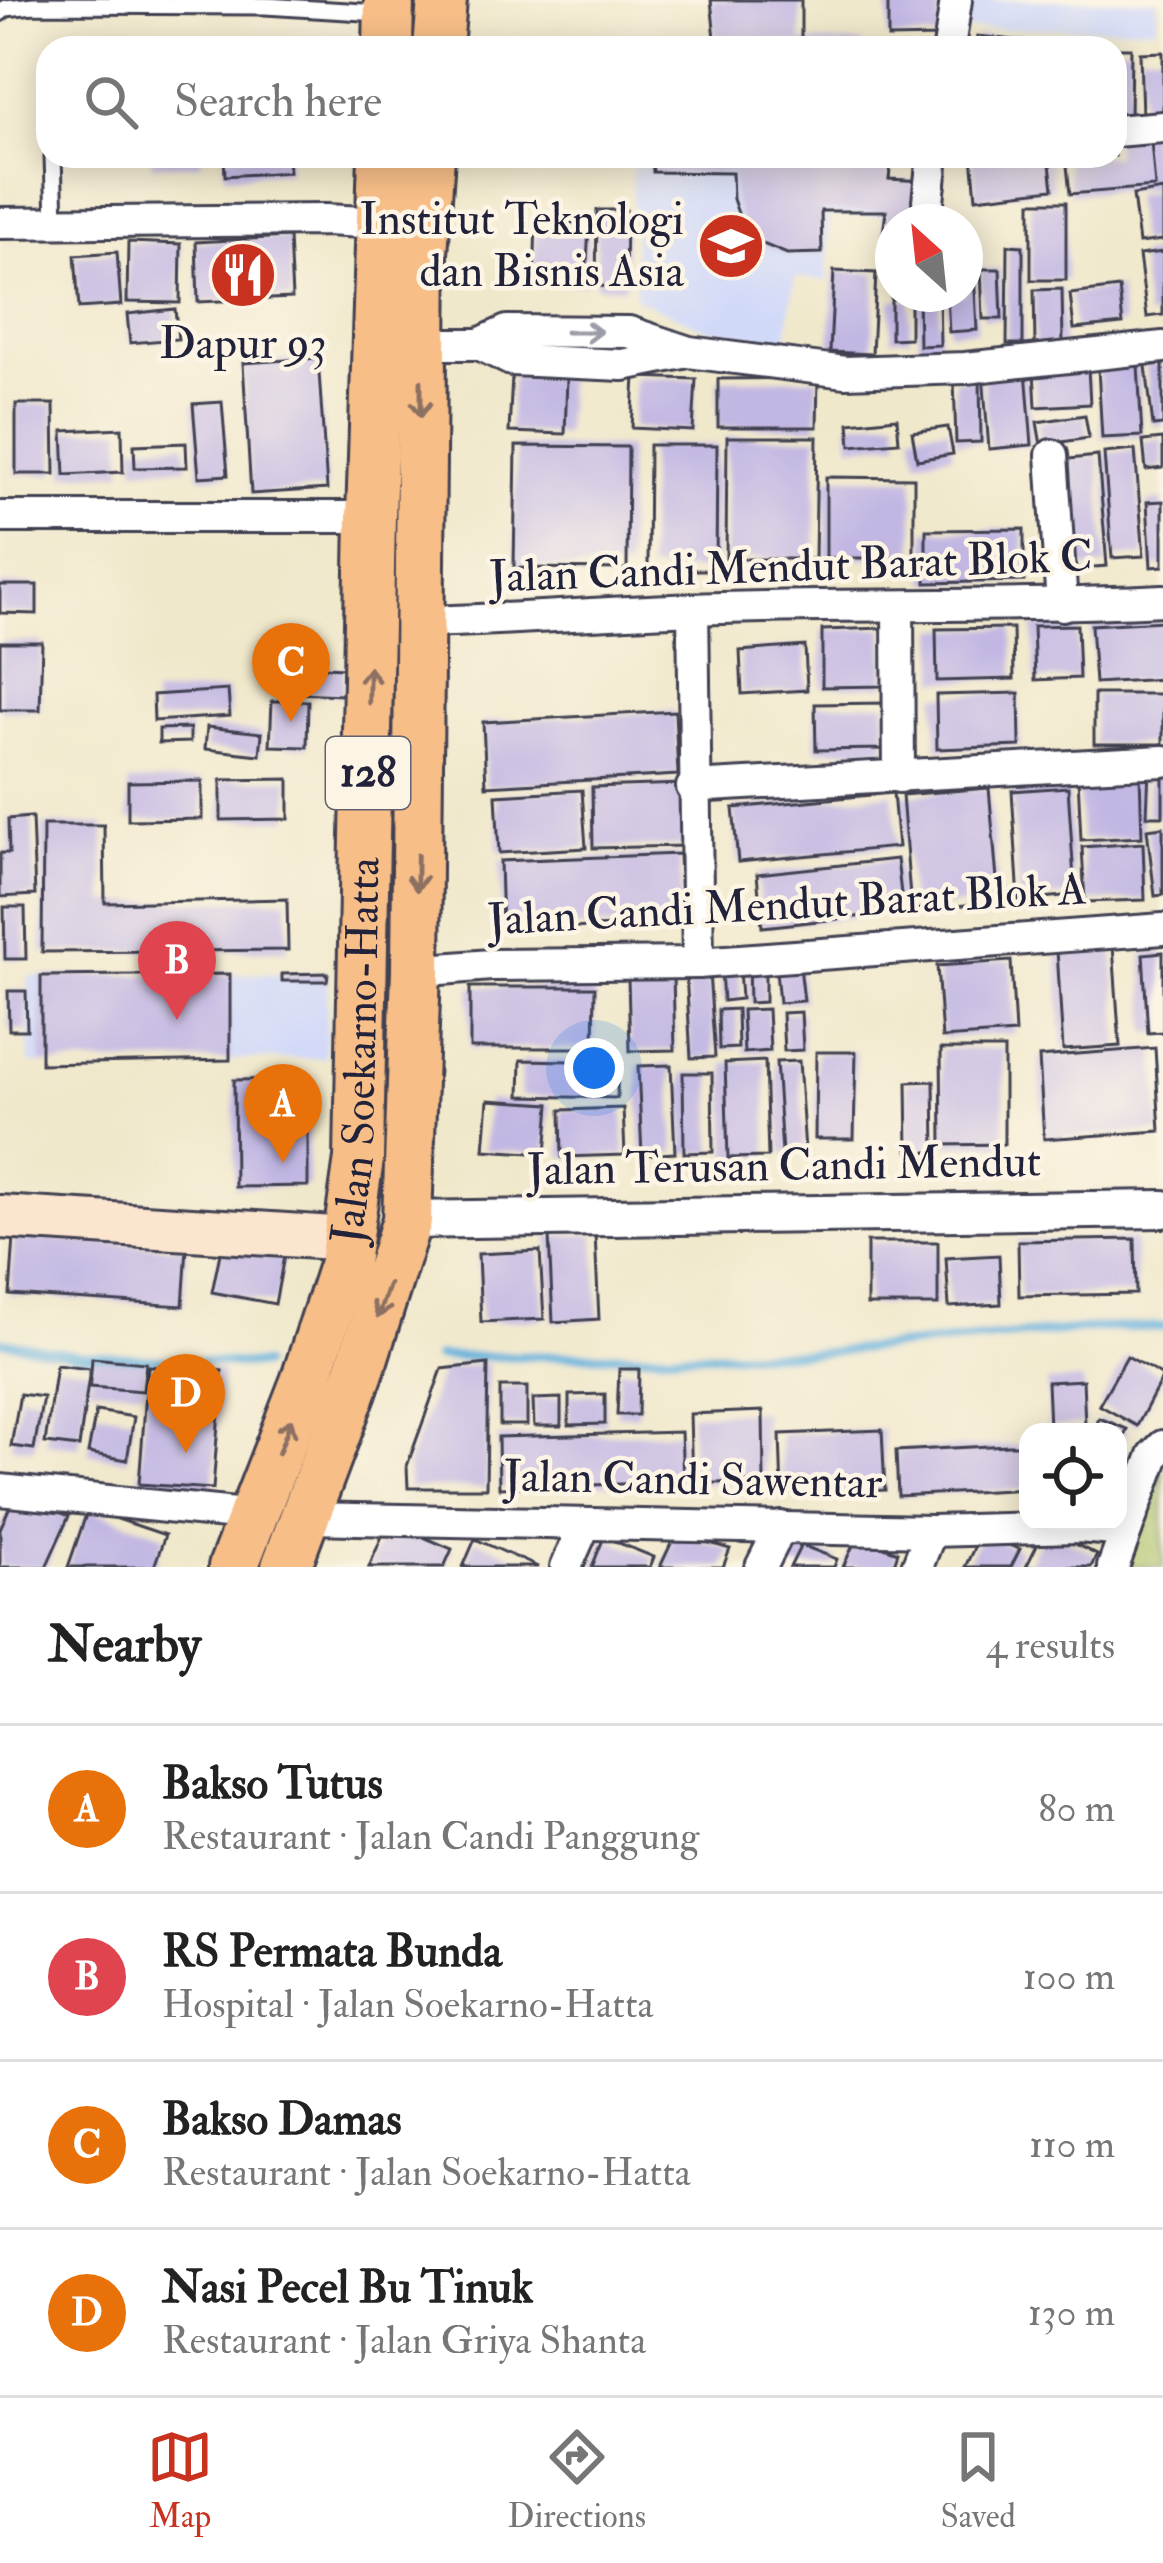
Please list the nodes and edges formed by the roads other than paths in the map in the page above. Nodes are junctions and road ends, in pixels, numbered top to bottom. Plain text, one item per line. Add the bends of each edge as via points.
1 (442, 0) edge
2 (956, 0) edge
3 (0, 13) edge
4 (389, 20) edge
5 (439, 36) edge
6 (951, 36) edge
7 (1163, 127) edge
8 (1127, 130) edge
9 (54, 168) edge
10 (383, 168) edge
11 (429, 168) edge
12 (932, 168) edge
13 (928, 202) dead end
14 (56, 222) junction
15 (0, 223) edge
16 (381, 223) junction
17 (422, 344) junction
18 (1163, 347) edge
19 (1052, 455) dead end
20 (0, 517) edge
21 (370, 517) junction
22 (1163, 600) edge
23 (1062, 605) junction
24 (898, 606) junction
25 (693, 609) junction
26 (421, 622) junction
27 (370, 624) junction
28 (1163, 760) edge
29 (899, 776) junction
30 (692, 787) junction
31 (1163, 929) edge
32 (698, 963) junction
33 (416, 971) junction
34 (1163, 1209) edge
35 (0, 1217) edge
36 (406, 1220) junction
37 (350, 1239) junction
38 (1163, 1446) edge
39 (0, 1490) edge
40 (255, 1516) junction
41 (307, 1518) junction
42 (585, 1524) junction
43 (781, 1527) junction
44 (1127, 1528) edge
45 (1019, 1529) edge
46 (931, 1531) junction
47 (1081, 1531) edge
48 (1126, 1531) edge
49 (233, 1567) edge
50 (286, 1567) edge
51 (566, 1567) edge
52 (761, 1567) edge
53 (917, 1567) edge
54 (1112, 1567) edge

1 - 5 main road
2 - 6 street
3 - 4 lane via 34,4 265,6
7 - 8 street
9 - 14 lane
10 - 16 main road, Jalan Soekarno-Hatta / 128
11 - 17 main road, Jalan Soekarno-Hatta / 128
12 - 13 street
14 - 15 street
14 - 16 street
16 - 21 main road, Jalan Soekarno-Hatta / 128
17 - 18 street via 478,344 507,331 629,332 689,352 844,372
17 -> 26 main road, Jalan Soekarno-Hatta / 128
19 - 23 street
20 - 21 street
21 - 27 main road, Jalan Soekarno-Hatta / 128
22 - 23 street, Jalan Candi Mendut Barat Blok C
23 - 24 street, Jalan Candi Mendut Barat Blok C
24 - 25 street, Jalan Candi Mendut Barat Blok C
24 - 29 street
25 - 26 street, Jalan Candi Mendut Barat Blok C
25 - 30 street
26 - 27 main road
26 -> 33 main road, Jalan Soekarno-Hatta / 128
37 -> 27 main road, Jalan Soekarno-Hatta / 128 via 364,1043
28 - 29 street
29 - 30 street
30 - 32 street
31 - 32 street, Jalan Candi Mendut Barat Blok A
32 - 33 street, Jalan Candi Mendut Barat Blok A
33 - 36 main road, Jalan Soekarno-Hatta / 128
34 - 36 street, Jalan Terusan Candi Mendut
35 - 37 main road
36 -> 41 main road, Jalan Soekarno-Hatta / 128
40 -> 37 main road, Jalan Soekarno-Hatta / 128
38 - 44 street
39 - 40 street
40 - 49 main road, Jalan Soekarno-Hatta / 128
41 - 42 street, Jalan Candi Sawentar
41 - 50 main road, Jalan Soekarno-Hatta / 128
42 - 43 street, Jalan Candi Sawentar
42 - 51 street
43 - 46 street, Jalan Candi Sawentar
43 - 52 street
45 - 46 street, Jalan Candi Sawentar
46 - 53 street
47 - 54 street
48 - 54 street

